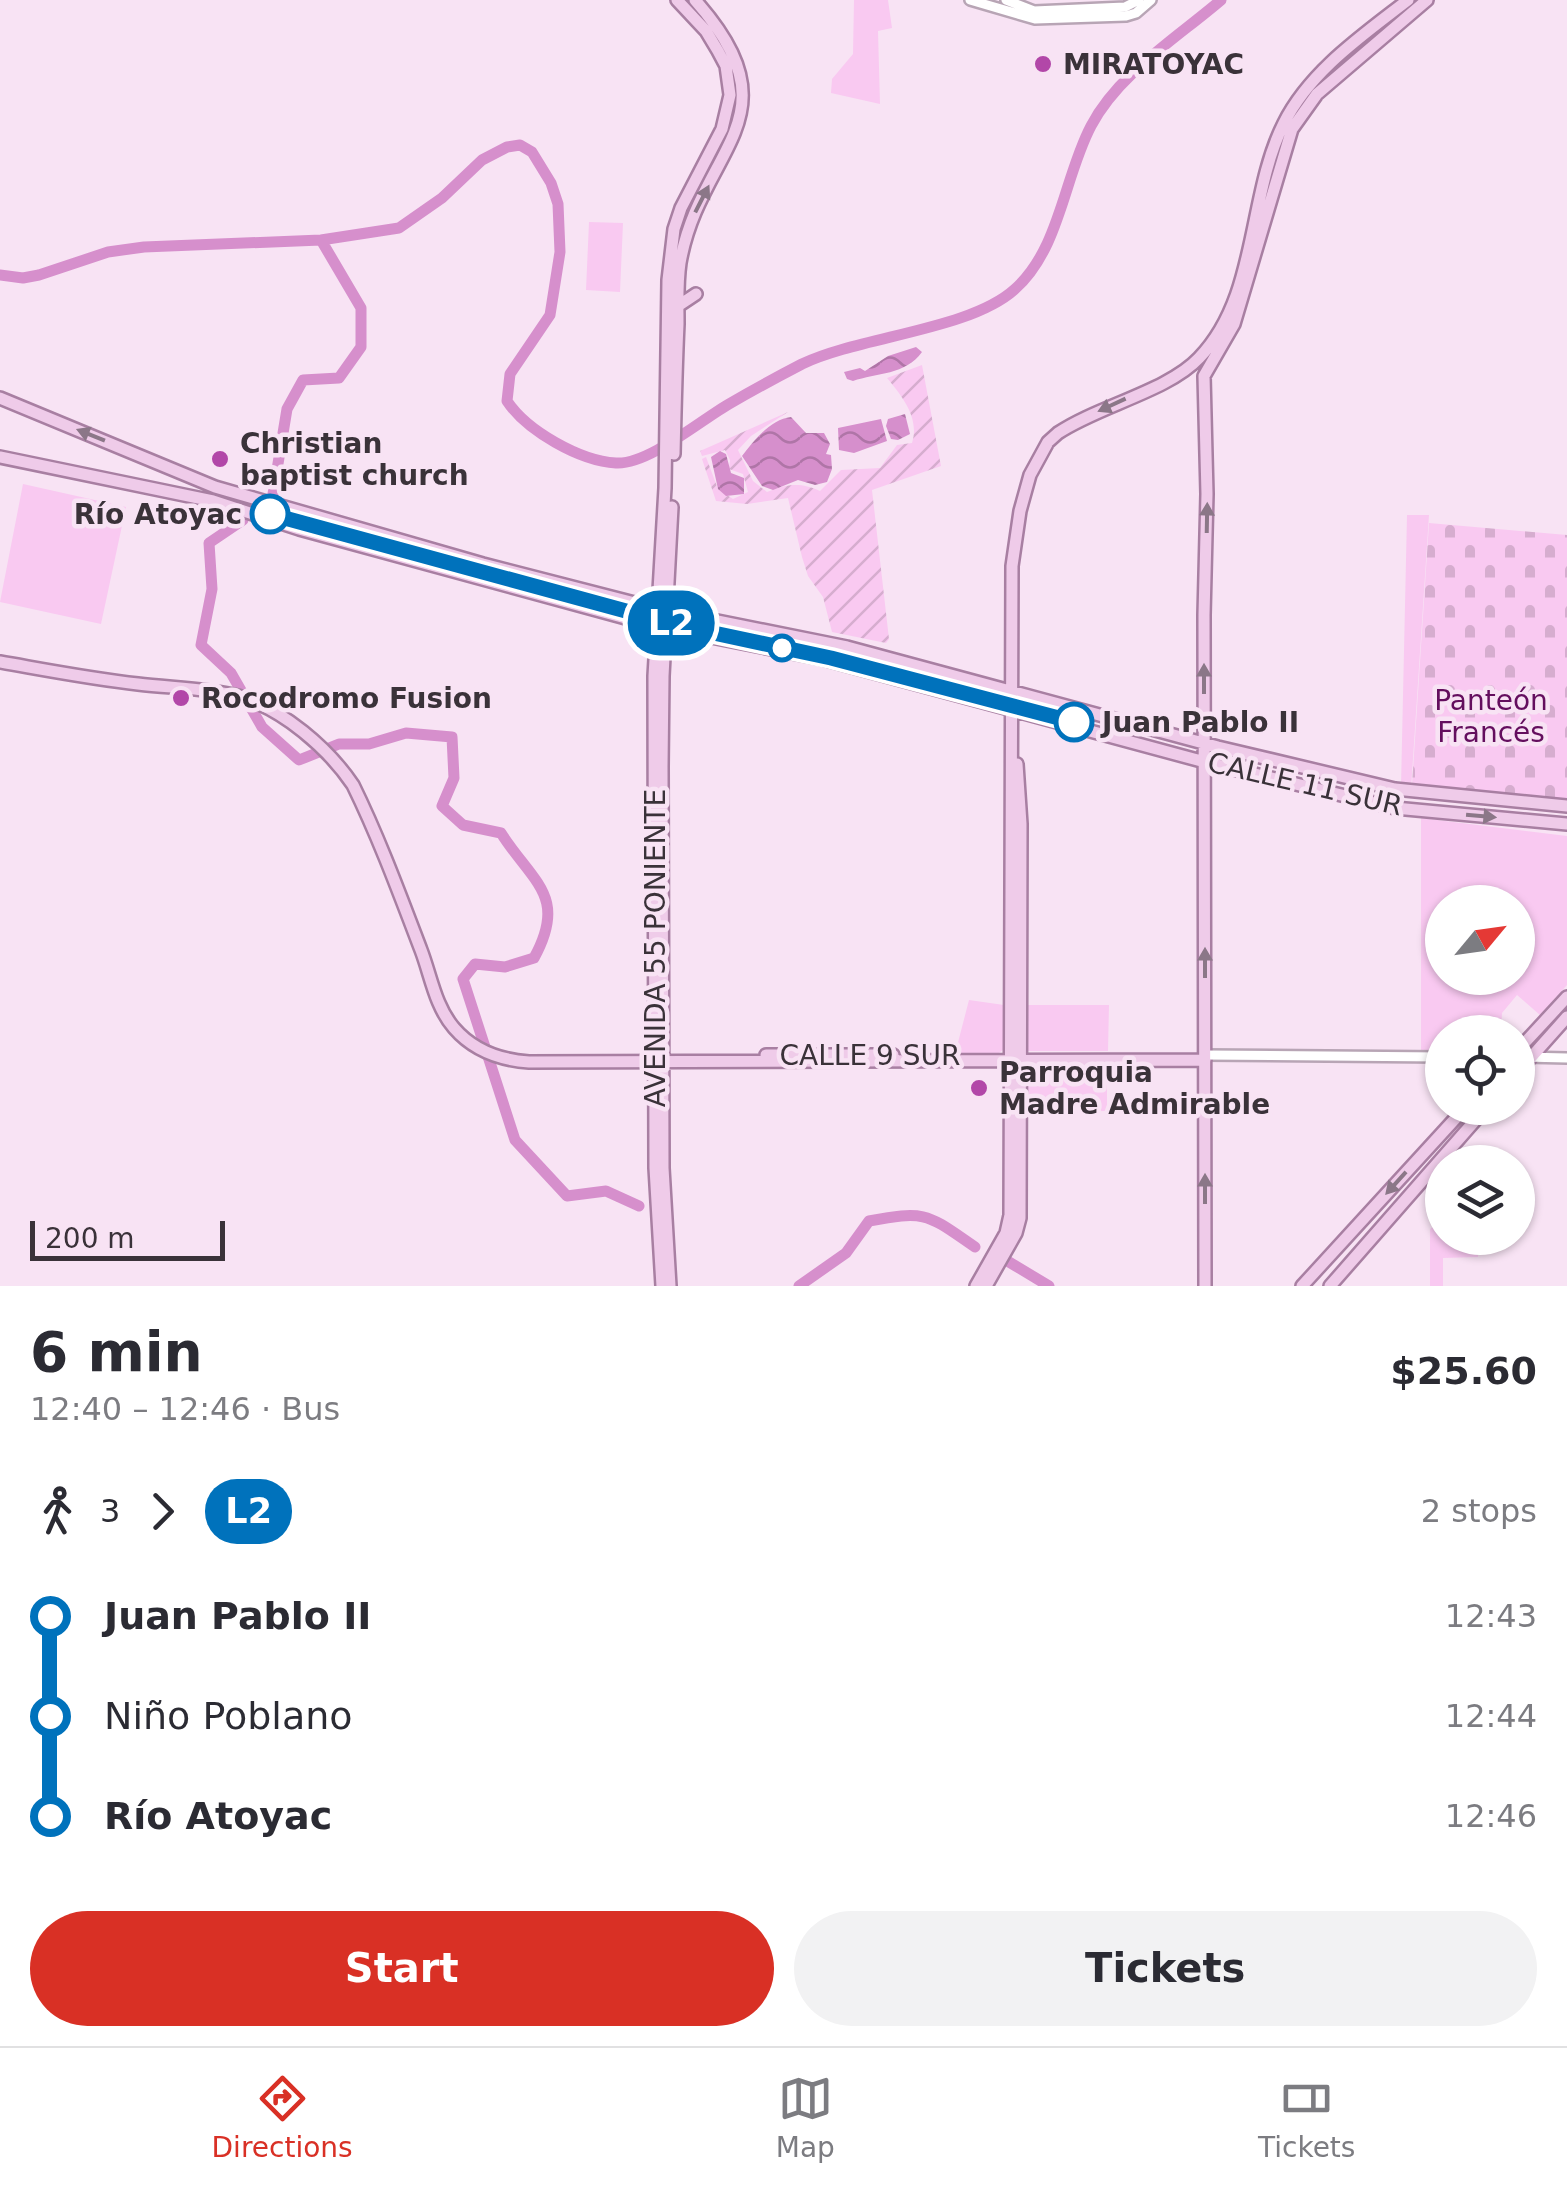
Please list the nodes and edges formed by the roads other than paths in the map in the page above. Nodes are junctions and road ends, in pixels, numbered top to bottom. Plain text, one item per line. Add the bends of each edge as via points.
1 (678, 0) edge
2 (695, 0) edge
3 (970, 0) edge
4 (1006, 0) edge
5 (1139, 0) edge
6 (1152, 0) edge
7 (1408, 0) edge
8 (1417, 0) edge
9 (1427, 0) edge
10 (1399, 21) junction
11 (1378, 31) junction
12 (696, 294) dead end
13 (678, 306) junction
14 (671, 397) junction
15 (0, 398) edge
16 (0, 457) edge
17 (662, 610) junction
18 (660, 626) junction
19 (0, 660) edge
20 (1009, 688) junction
21 (1009, 707) junction
22 (1204, 743) junction
23 (1204, 762) junction
24 (1567, 806) edge
25 (1567, 824) edge
26 (1567, 997) edge
27 (1567, 1017) edge
28 (1535, 1038) edge
29 (1535, 1044) edge
30 (1535, 1056) edge
31 (1425, 1057) edge
32 (1015, 1058) junction
33 (1205, 1058) junction
34 (1567, 1058) edge
35 (660, 1059) junction
36 (1450, 1125) edge
37 (1471, 1125) edge
38 (1385, 1222) junction
39 (1361, 1223) junction
40 (1339, 1260) junction
41 (662, 1284) edge
42 (976, 1286) edge
43 (986, 1286) edge
44 (1204, 1286) edge
45 (1302, 1286) edge
46 (1310, 1286) edge
47 (1321, 1286) edge
48 (1330, 1286) edge

1 - 14 main road via 726,66 730,95 722,130 674,229 668,280
13 -> 2 main road via 690,226 736,130 742,98 731,46
3 - 6 street via 1035,19 1126,16
4 - 5 street via 1034,11 1125,7
7 - 11 main road
8 - 10 main road
9 - 10 main road
10 - 11 main road
11 -> 20 main road via 1307,88 1282,125 1238,285 1206,351 1184,371 1072,424 1038,458 1016,527
22 -> 11 main road via 1206,368 1234,324 1292,129 1316,94
12 - 13 main road
13 - 14 main road
14 - 17 main road, AVENIDA 55 PONIENTE
17 -> 15 main road, CALLE 11 SUR via 215,487
16 - 18 main road, CALLE 11 SUR via 213,502
17 - 18 main road, AVENIDA 55 PONIENTE
17 - 20 main road, CALLE 11 SUR
18 - 21 main road, CALLE 11 SUR
18 - 35 main road, AVENIDA 55 PONIENTE
19 - 35 main road, CALLE 9 SUR via 236,693 269,707 341,763 451,1025 479,1046 518,1059
20 - 21 main road
20 - 22 main road, CALLE 11 SUR
21 - 23 main road, CALLE 11 SUR
21 - 32 main road
22 - 23 main road
22 - 24 main road, CALLE 11 SUR via 1396,790
23 -> 25 main road, CALLE 11 SUR via 1395,808
33 -> 23 main road
26 - 28 main road
27 - 29 main road
30 - 34 street
31 - 33 street, CALLE 9 SUR
32 - 33 main road, CALLE 9 SUR
32 - 35 main road, CALLE 9 SUR
32 - 42 main road via 1009,1225
32 - 43 main road via 1020,1218
44 -> 33 main road
35 - 41 main road, AVENIDA 55 PONIENTE via 655,1168
36 -> 39 main road
37 - 38 main road
38 - 40 main road
38 - 48 main road
39 - 40 main road
39 - 45 main road
40 - 46 main road
40 - 47 main road

